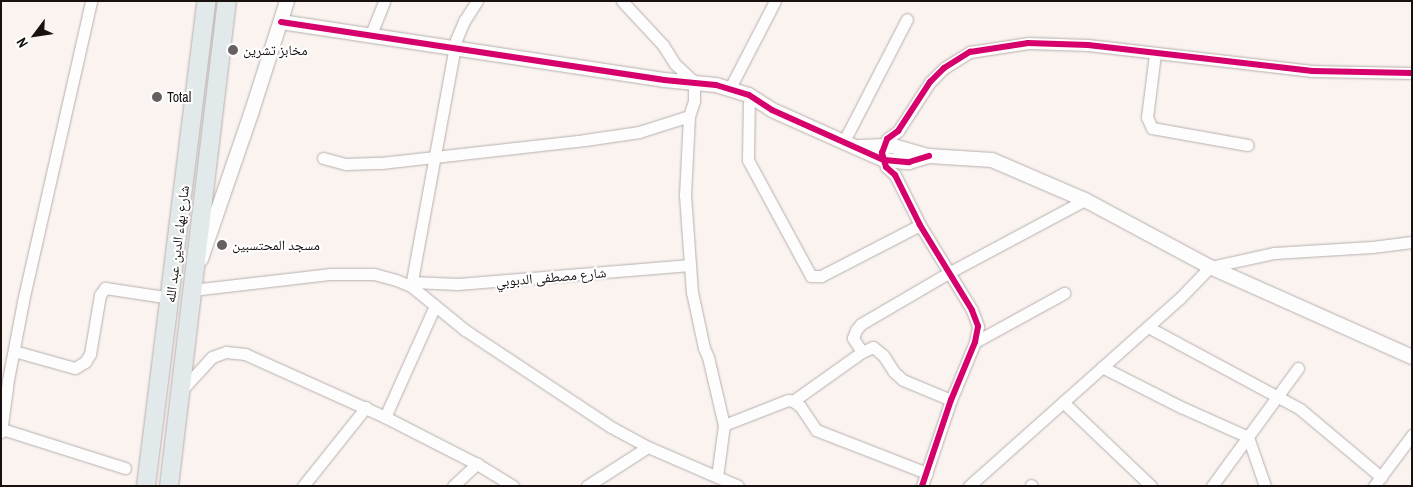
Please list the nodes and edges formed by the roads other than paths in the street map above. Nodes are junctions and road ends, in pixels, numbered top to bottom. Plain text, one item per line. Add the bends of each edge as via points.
1 (92, 1) edge
2 (206, 1) edge
3 (227, 1) edge
4 (287, 1) edge
5 (384, 1) edge
6 (477, 1) edge
7 (622, 1) edge
8 (770, 3) edge
9 (907, 20) dead end
10 (281, 22) junction
11 (371, 34) junction
12 (454, 46) junction
13 (1155, 54) junction
14 (1412, 73) edge
15 (694, 82) junction
16 (730, 88) junction
17 (749, 95) junction
18 (689, 116) junction
19 (898, 131) junction
20 (844, 141) junction
21 (1247, 145) dead end
22 (901, 148) junction
23 (884, 153) junction
24 (435, 156) junction
25 (929, 156) junction
26 (324, 158) dead end
27 (897, 169) junction
28 (1085, 200) junction
29 (920, 225) junction
30 (1412, 242) edge
31 (690, 265) junction
32 (1210, 267) junction
33 (950, 272) junction
34 (411, 284) junction
35 (192, 286) junction
36 (1064, 293) dead end
37 (171, 298) junction
38 (435, 306) junction
39 (1148, 327) junction
40 (975, 342) junction
41 (14, 351) junction
42 (862, 352) junction
43 (1410, 358) edge
44 (1102, 367) junction
45 (1298, 368) dead end
46 (180, 392) junction
47 (1278, 396) junction
48 (951, 400) junction
49 (793, 401) junction
50 (1063, 402) junction
51 (366, 407) junction
52 (385, 417) junction
53 (724, 426) junction
54 (2, 430) edge
55 (1412, 435) edge
56 (1248, 437) junction
57 (648, 447) junction
58 (477, 464) junction
59 (125, 468) dead end
60 (926, 473) junction
61 (717, 477) junction
62 (1377, 481) edge
63 (146, 486) edge
64 (169, 486) edge
65 (303, 486) edge
66 (453, 486) edge
67 (513, 486) edge
68 (587, 486) edge
69 (738, 486) edge
70 (922, 486) edge
71 (969, 486) edge
72 (1151, 486) edge
73 (1212, 486) edge
74 (1264, 486) edge

1 - 41 street via 36,240
2 - 37 main road, شارع بهاء الدين عبد الله
3 - 35 main road, شارع بهاء الدين عبد الله
4 - 10 street
5 - 11 street
6 - 12 street via 458,32
7 - 15 street
8 - 16 street
9 - 20 street
10 - 11 street
10 - 35 street
11 - 12 street
12 - 15 street
12 - 24 street
13 - 14 street via 1330,72
13 - 19 street via 1088,45 1028,43 970,52 944,68 930,82
13 - 21 street via 1147,117 1152,128
15 - 16 street
15 - 18 street via 694,101
16 - 17 street
17 - 20 street via 772,110
17 - 29 street via 748,160 811,276 821,276
18 - 24 street via 615,136
18 - 31 street via 685,195
19 - 22 street
19 - 23 street via 887,139
20 - 23 street
22 - 23 street
22 - 25 street
22 - 27 street
23 - 27 street
24 - 26 street via 362,164
24 - 34 street
25 - 27 street
25 - 28 street via 992,160
27 - 29 street
28 - 32 street
28 - 33 street
29 - 33 street
30 - 32 street via 1372,248 1274,254
31 - 34 street, شارع مصطفى الدبوبي via 458,284
31 - 53 street via 692,292
32 - 39 street
32 - 43 street
33 - 40 street via 976,318
33 - 42 street via 861,324 853,338
34 - 35 street via 374,274 331,274 241,286
34 - 38 street
35 - 46 main road, شارع بهاء الدين عبد الله
36 - 40 street
37 - 41 street via 105,288 100,295 90,354 75,368
37 - 63 main road, شارع بهاء الدين عبد الله
38 - 52 street
38 - 57 street via 465,330 584,410
39 - 44 street
39 - 47 street
40 - 48 street
41 - 54 street
42 - 48 street via 869,348 877,349 897,376
42 - 49 street
44 - 50 street
44 - 56 street
45 - 47 street
46 - 51 street via 212,357 236,352 258,358 285,373
46 - 64 main road, شارع بهاء الدين عبد الله
47 - 56 street
47 - 62 street via 1300,409
48 - 60 street
49 - 53 street via 788,400
49 - 60 street via 816,430
50 - 71 street
50 - 72 street
51 - 52 street
51 - 65 street
52 - 58 street
53 - 61 street
54 - 59 street
55 - 62 street
56 - 73 street
56 - 74 street
57 - 61 street
57 - 68 street
58 - 66 street
58 - 67 street
60 - 70 street
61 - 69 street

